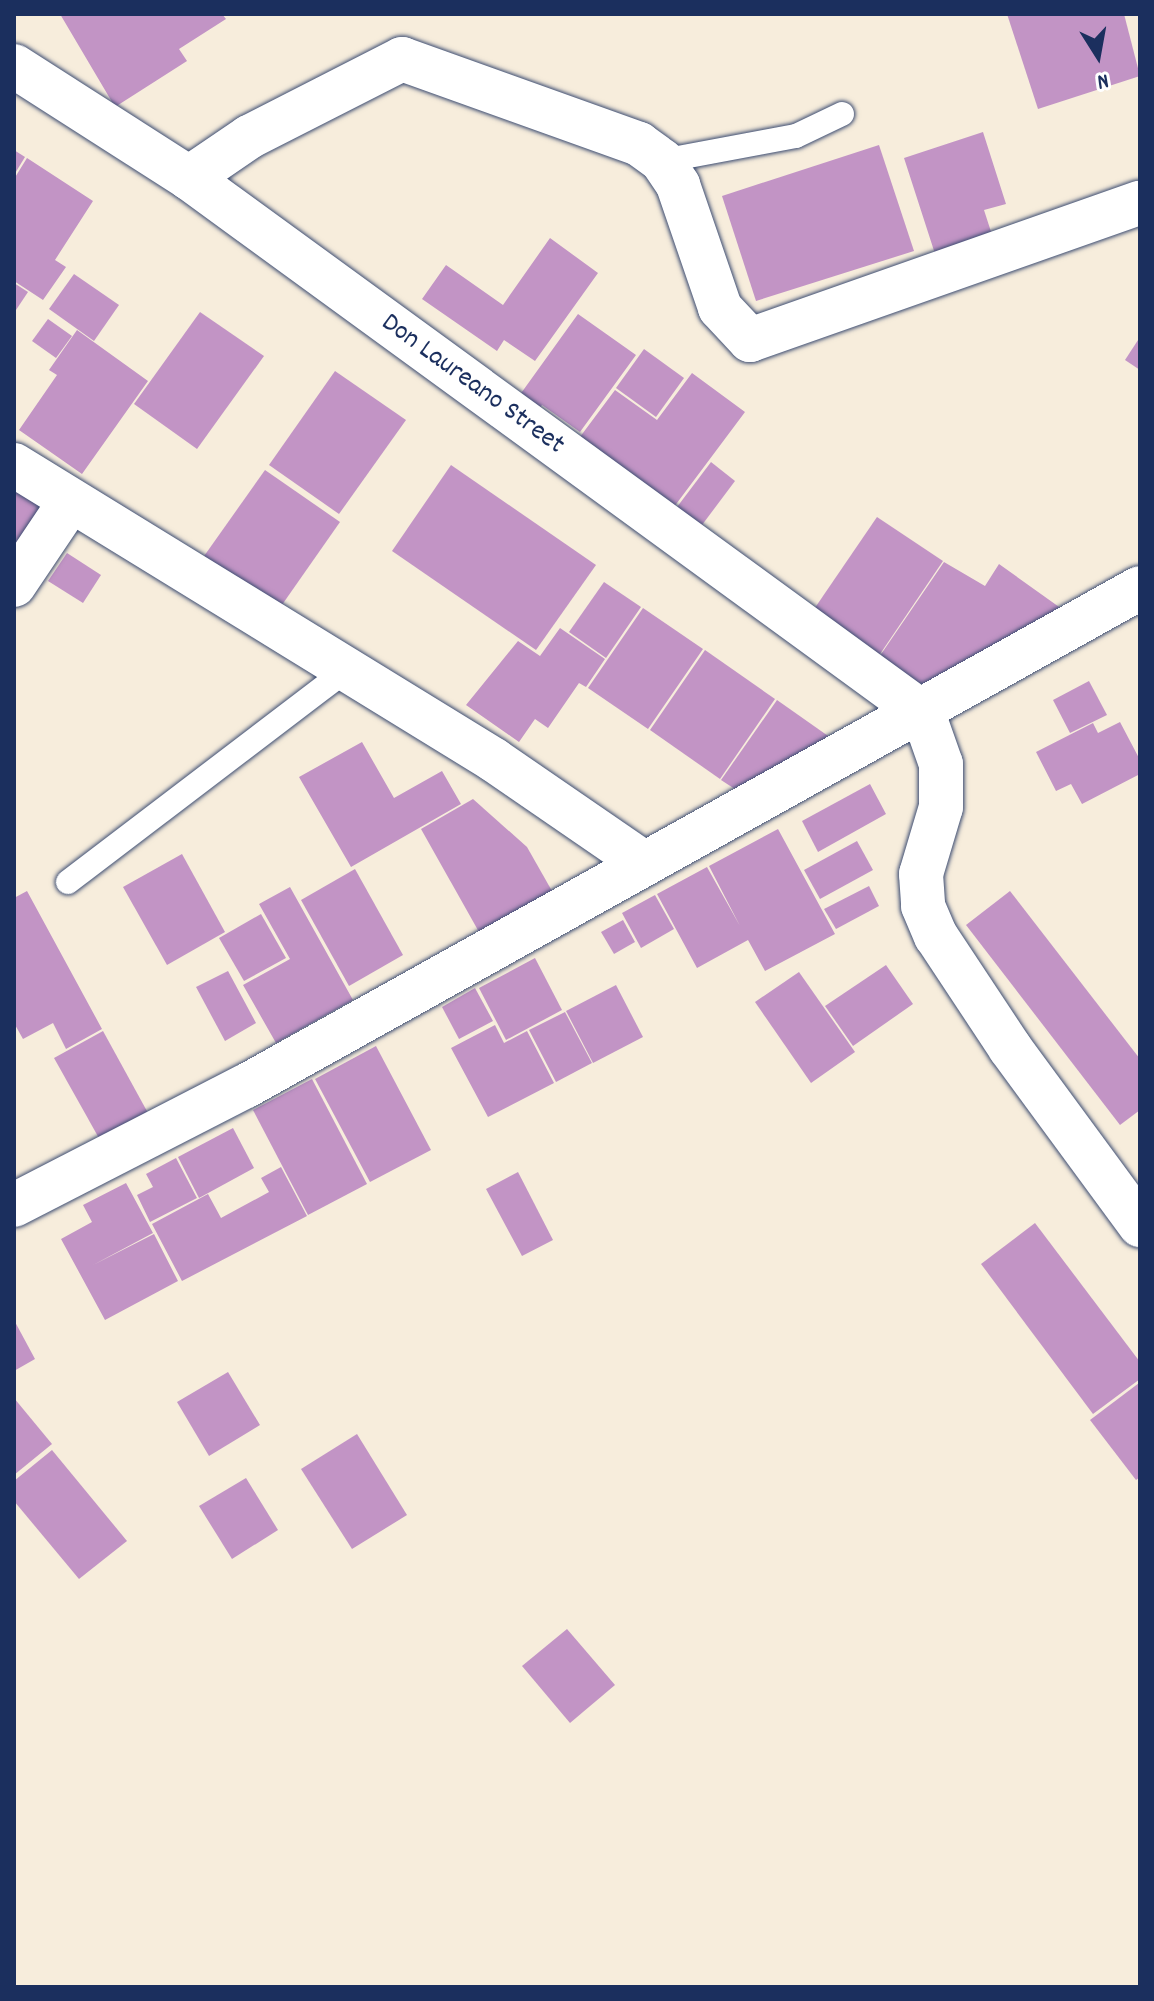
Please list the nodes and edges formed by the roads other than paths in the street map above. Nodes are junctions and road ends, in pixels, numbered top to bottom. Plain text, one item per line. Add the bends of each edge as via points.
1 (14, 66) edge
2 (842, 114) dead end
3 (662, 161) junction
4 (189, 178) junction
5 (1140, 203) edge
6 (14, 465) edge
7 (69, 503) junction
8 (14, 585) edge
9 (1140, 588) edge
10 (346, 670) junction
11 (923, 713) junction
12 (641, 861) junction
13 (68, 882) dead end
14 (14, 1205) edge
15 (1140, 1225) edge

1 - 4 street, Don Laureano Street
2 - 3 lane via 796,136
3 - 4 street via 639,144 402,59 249,137
3 - 5 street via 678,185 720,308 750,340
4 - 11 street, Don Laureano Street
6 - 7 street
7 - 8 street
7 - 10 street
9 - 11 street
10 - 12 street via 494,760
10 - 13 lane
11 - 12 street
11 - 15 street via 941,764 941,807 921,874 923,906 936,936 992,1022
12 - 14 street via 246,1086

